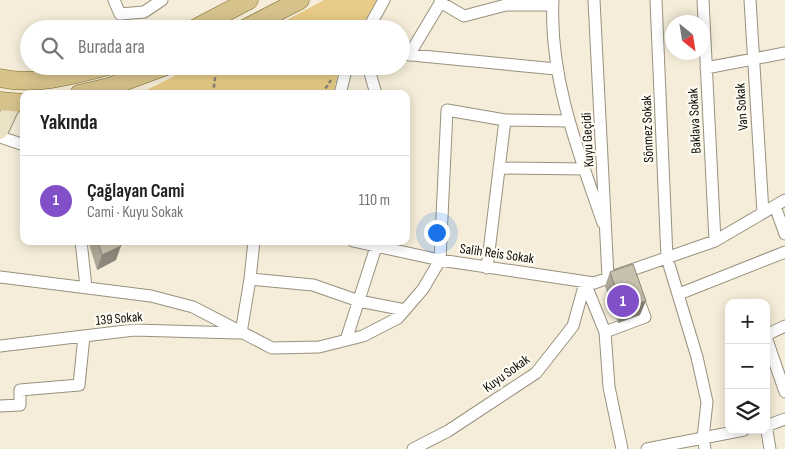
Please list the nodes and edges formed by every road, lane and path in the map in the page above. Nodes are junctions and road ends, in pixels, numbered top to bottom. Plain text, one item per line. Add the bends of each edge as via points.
1 (114, 0) edge
2 (162, 0) edge
3 (248, 0) edge
4 (300, 0) edge
5 (384, 0) edge
6 (594, 0) edge
7 (656, 0) edge
8 (703, 0) edge
9 (750, 0) edge
10 (441, 1) edge
11 (552, 3) edge
12 (211, 20) edge
13 (261, 20) edge
14 (373, 20) edge
15 (410, 48) edge
16 (785, 53) edge
17 (410, 55) edge
18 (753, 59) junction
19 (706, 68) junction
20 (556, 69) junction
21 (73, 75) edge
22 (142, 75) edge
23 (215, 75) edge
24 (345, 75) edge
25 (371, 75) edge
26 (0, 78) edge
27 (96, 90) edge
28 (214, 90) edge
29 (341, 90) edge
30 (375, 90) edge
31 (12, 102) edge
32 (505, 120) junction
33 (569, 121) junction
34 (0, 131) edge
35 (0, 137) edge
36 (20, 144) edge
37 (499, 168) junction
38 (584, 169) junction
39 (780, 203) edge
40 (763, 213) junction
41 (607, 234) junction
42 (785, 234) edge
43 (715, 241) junction
44 (81, 245) edge
45 (254, 245) edge
46 (368, 245) edge
47 (376, 247) junction
48 (785, 252) edge
49 (667, 258) junction
50 (440, 260) junction
51 (487, 268) junction
52 (629, 270) junction
53 (0, 277) edge
54 (250, 278) junction
55 (608, 278) junction
56 (585, 282) junction
57 (86, 287) junction
58 (679, 294) junction
59 (359, 301) junction
60 (405, 310) junction
61 (785, 326) edge
62 (605, 332) junction
63 (241, 333) junction
64 (770, 334) edge
65 (84, 336) junction
66 (346, 340) junction
67 (769, 344) edge
68 (0, 346) edge
69 (785, 392) edge
70 (0, 406) edge
71 (785, 419) edge
72 (770, 424) edge
73 (733, 434) edge
74 (768, 434) edge
75 (704, 444) edge
76 (413, 449) edge
77 (622, 449) edge
78 (647, 449) edge
79 (770, 449) edge

1 - 2 street via 120,14 144,12
3 - 12 main road
4 - 13 main road
5 - 14 street
6 - 41 street, Kuyu Geçidi
7 - 49 street, Sönmez Sokak
8 - 19 street, Baklava Sokak
9 - 18 street, Van Sokak
10 - 11 street via 464,16 506,5
10 - 15 street
11 - 20 street
16 - 18 street
17 - 20 street
18 - 19 street
18 - 40 street, Van Sokak
19 - 43 street, Baklava Sokak
20 - 33 street
21 - 26 main road via 35,80
22 - 27 main road
23 - 28 path
24 - 29 street
25 - 30 street
31 - 34 street
32 - 33 street
32 - 37 street
32 - 50 street via 447,110
33 - 38 street
35 - 36 street
37 - 38 street
37 - 51 street
38 - 41 street
39 - 40 street
39 - 42 street
40 - 43 street
41 - 55 street, Kuyu Geçidi
43 - 49 street
44 - 57 street
45 - 54 street
46 - 47 street, Salih Reis Sokak
47 - 50 street, Salih Reis Sokak
47 - 59 street
48 - 58 street
49 - 52 street
49 - 58 street, Sönmez Sokak
50 - 51 street, Salih Reis Sokak
50 - 60 street via 423,289
51 - 56 street, Salih Reis Sokak
52 - 55 street
52 - 62 street via 644,318
53 - 57 street
54 - 59 street via 312,285
54 - 63 street
55 - 56 street, Salih Reis Sokak via 594,283
56 - 62 street
56 - 76 street, Kuyu Sokak via 573,326 536,373 448,431
57 - 63 street via 151,296 193,307
58 - 75 street, Sönmez Sokak via 707,402
59 - 60 street
59 - 66 street
60 - 66 street via 398,318 363,336
61 - 64 street
62 - 77 street via 609,387
63 - 65 street, 139 Sokak via 134,330
63 - 66 street via 272,348 319,347
65 - 68 street, 139 Sokak
65 - 70 street via 78,385 20,390 20,405
67 - 69 street
71 - 72 street
73 - 75 street
74 - 79 street
75 - 78 street

